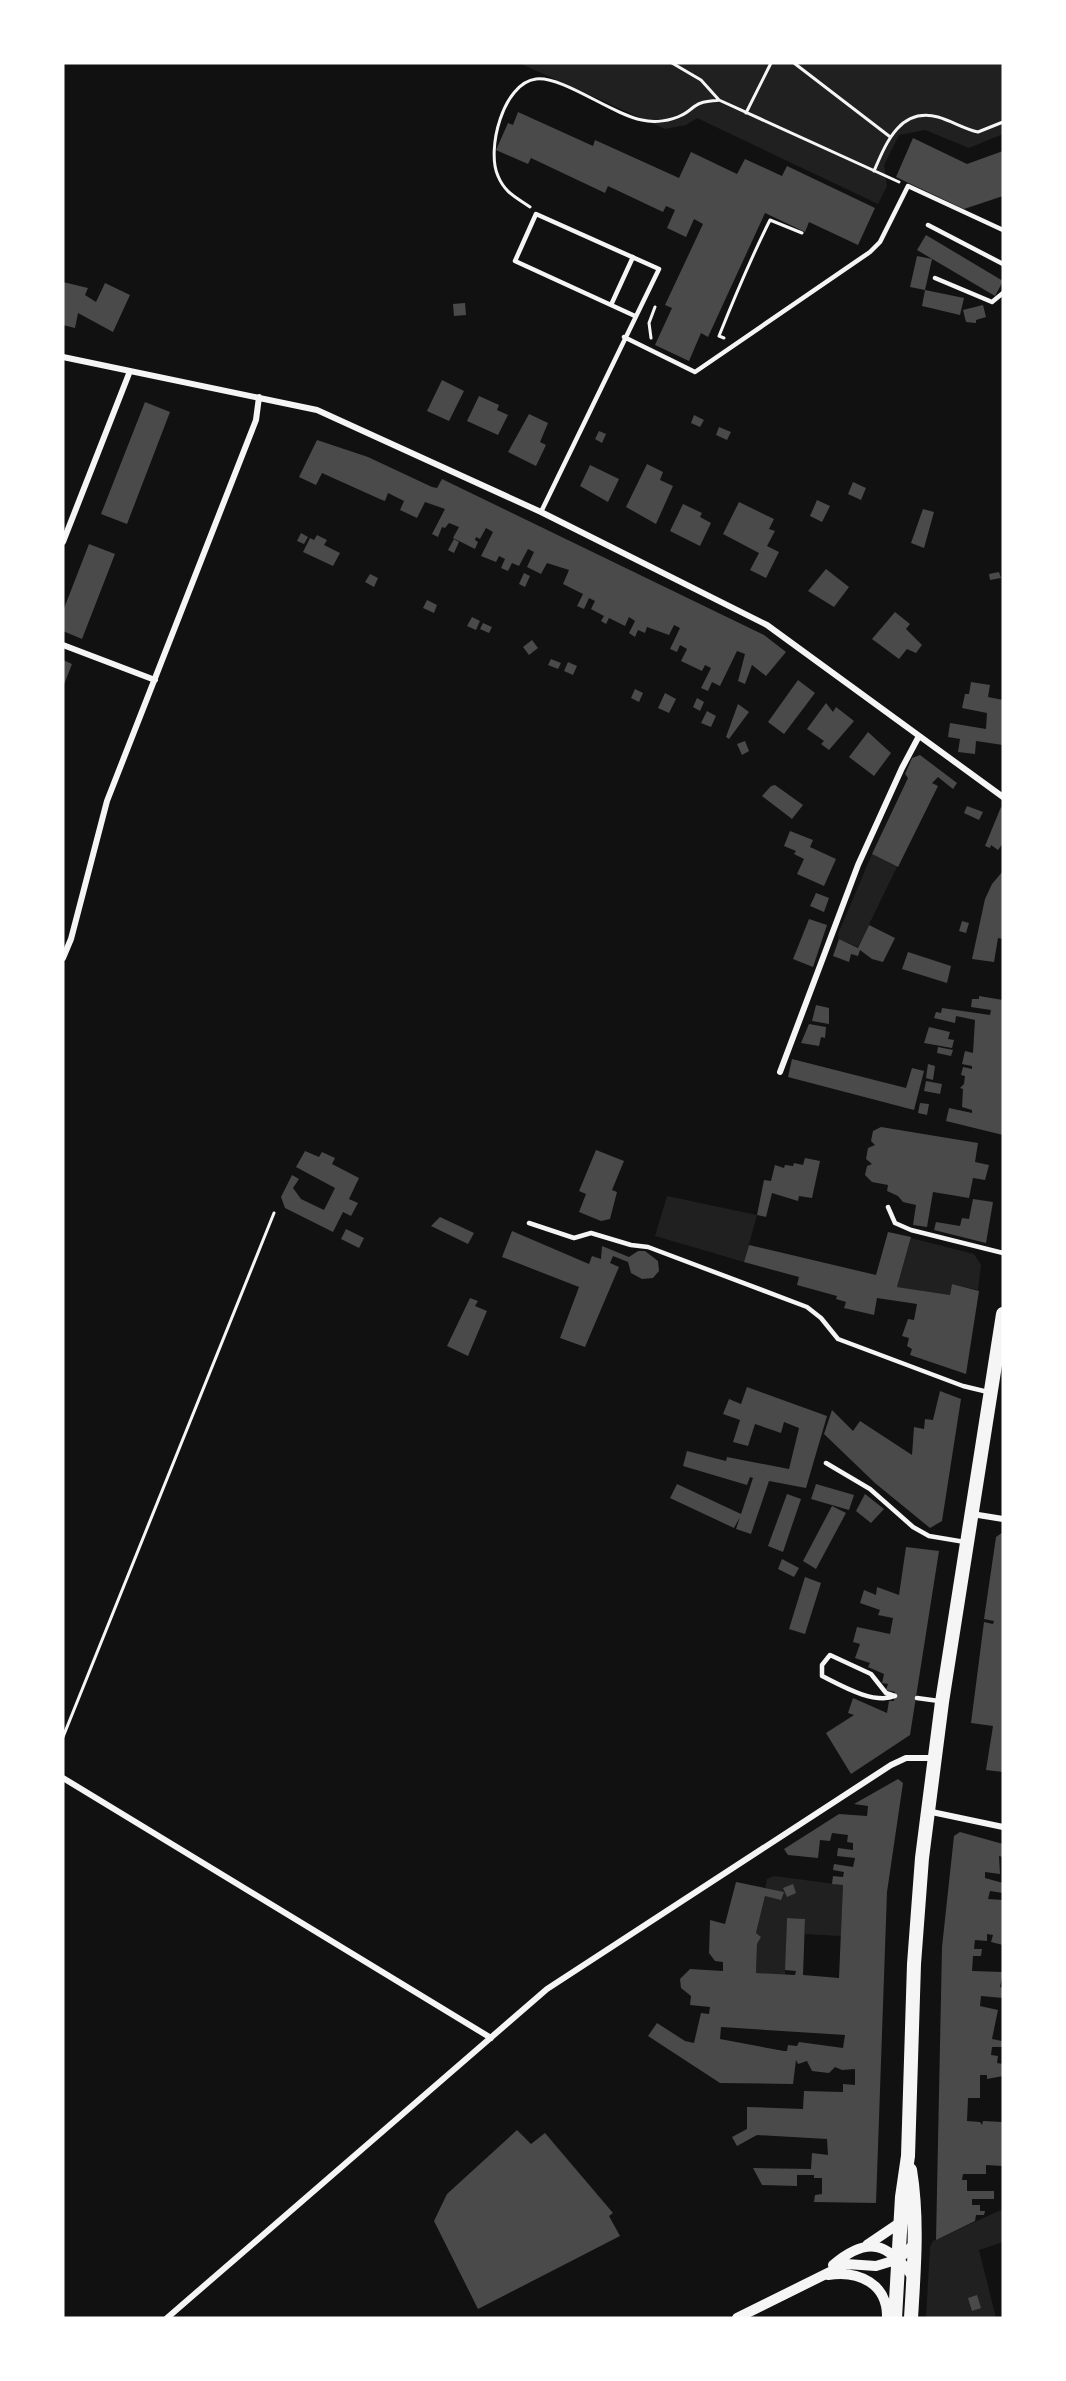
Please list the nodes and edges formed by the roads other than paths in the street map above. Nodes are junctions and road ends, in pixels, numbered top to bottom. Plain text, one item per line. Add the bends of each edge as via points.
1 (928, 225) dead end
2 (1003, 230) edge
3 (633, 257) junction
4 (1003, 264) edge
5 (935, 278) dead end
6 (1003, 293) edge
7 (611, 305) junction
8 (635, 316) junction
9 (624, 337) junction
10 (63, 357) edge
11 (130, 371) junction
12 (259, 397) junction
13 (541, 512) junction
14 (63, 542) edge
15 (63, 645) edge
16 (155, 680) junction
17 (919, 736) junction
18 (1003, 797) edge
19 (63, 958) edge
20 (780, 1072) dead end
21 (888, 1207) dead end
22 (530, 1223) dead end
23 (1003, 1253) edge
24 (1003, 1314) edge
25 (991, 1392) junction
26 (826, 1463) dead end
27 (972, 1514) junction
28 (1003, 1519) edge
29 (967, 1542) junction
30 (895, 1696) joint
31 (917, 1698) dead end
32 (942, 1702) junction
33 (934, 1758) junction
34 (63, 1778) edge
35 (927, 1811) junction
36 (1003, 1827) edge
37 (491, 2038) junction
38 (908, 2156) junction
39 (901, 2222) junction
40 (914, 2244) junction
41 (867, 2245) junction
42 (899, 2259) junction
43 (819, 2276) junction
44 (914, 2277) junction
45 (167, 2318) edge
46 (736, 2318) edge
47 (887, 2318) edge
48 (895, 2318) edge
49 (912, 2318) edge

1 - 4 lane
2 - 9 lane via 908,186 880,242 870,252 695,372
3 - 7 lane
3 - 7 lane via 536,214 515,261
3 - 8 lane via 659,269
5 - 6 lane via 992,302
7 - 8 lane
8 - 9 lane
9 - 13 lane
10 - 11 street
11 - 12 street
11 - 14 street
12 - 13 street via 317,410
12 - 16 street via 256,420
13 - 17 street via 767,625
15 - 16 street
16 - 19 street via 107,801
17 - 18 street
17 - 20 street via 854,875
21 - 23 lane via 895,1223 911,1230
22 - 25 lane via 574,1238 591,1233 648,1247 793,1300 814,1312 838,1339 963,1386
24 - 25 main road
25 - 27 main road
26 - 29 lane via 870,1489 929,1536
27 - 28 street
27 - 29 main road
29 - 32 main road
30 - 30 lane via 879,1698 841,1685 822,1676 822,1665 830,1655 855,1664 872,1674 886,1693
31 - 32 lane
32 - 33 main road
33 - 35 main road
33 - 37 street via 906,1758 858,1785 561,1979
34 - 37 street
35 - 36 street
35 - 38 main road via 914,1964
37 - 45 street
38 - 39 main road
38 - 40 main road via 914,2195
39 - 41 street
39 - 42 main road
40 - 42 street
40 - 44 main road
41 - 42 street via 882,2247
41 - 43 street
42 - 43 street via 876,2266 846,2264
42 - 44 street
42 - 48 main road
43 - 46 street
43 - 47 street via 847,2274 875,2284 886,2300
44 - 49 main road

